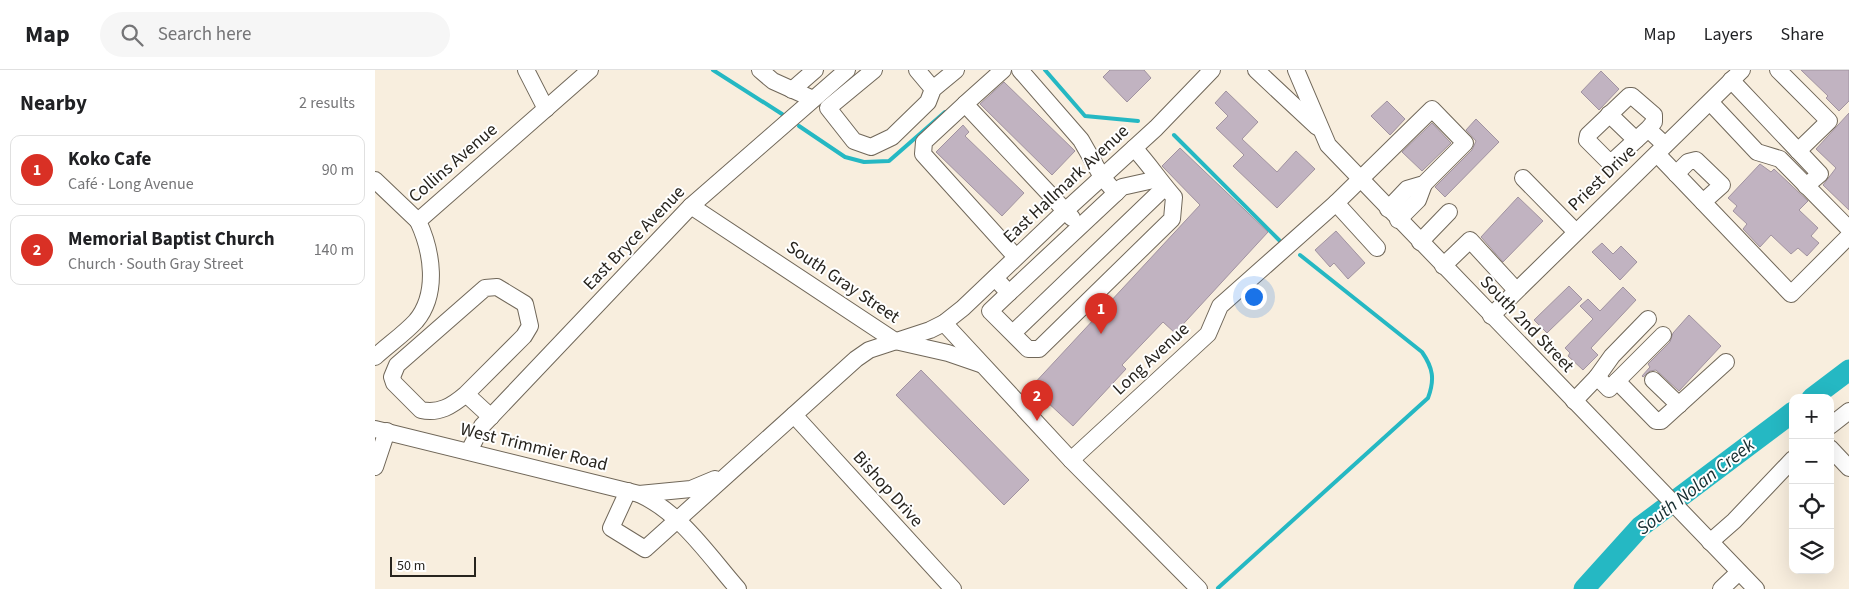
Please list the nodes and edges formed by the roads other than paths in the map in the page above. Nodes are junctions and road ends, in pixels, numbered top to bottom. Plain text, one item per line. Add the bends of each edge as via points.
1 (526, 70) edge
2 (590, 70) edge
3 (760, 70) edge
4 (815, 70) edge
5 (847, 70) edge
6 (874, 70) edge
7 (917, 70) edge
8 (956, 70) edge
9 (1003, 70) edge
10 (1020, 70) edge
11 (1212, 70) edge
12 (1256, 70) edge
13 (1296, 70) edge
14 (1778, 70) edge
15 (1737, 75) edge
16 (933, 88) junction
17 (792, 90) junction
18 (815, 97) junction
19 (1710, 102) junction
20 (965, 104) junction
21 (828, 108) junction
22 (546, 109) junction
23 (1609, 114) junction
24 (1649, 129) junction
25 (1323, 132) junction
26 (1636, 140) junction
27 (1134, 148) junction
28 (1661, 149) junction
29 (1798, 151) junction
30 (1676, 174) junction
31 (1102, 177) junction
32 (1523, 178) dead end
33 (375, 180) edge
34 (1360, 180) junction
35 (1162, 183) junction
36 (1807, 186) junction
37 (1116, 193) junction
38 (1703, 202) junction
39 (1336, 203) junction
40 (691, 206) junction
41 (1065, 211) junction
42 (1449, 212) dead end
43 (1393, 214) junction
44 (417, 221) junction
45 (1080, 227) junction
46 (1849, 230) edge
47 (1576, 232) junction
48 (1849, 236) edge
49 (1420, 242) junction
50 (1377, 248) dead end
51 (1016, 257) junction
52 (1443, 266) junction
53 (995, 278) junction
54 (1517, 290) junction
55 (1009, 293) junction
56 (1491, 316) junction
57 (1648, 319) dead end
58 (944, 323) junction
59 (1013, 333) junction
60 (1663, 335) dead end
61 (895, 341) junction
62 (375, 357) edge
63 (1726, 362) dead end
64 (984, 366) junction
65 (1645, 371) junction
66 (1597, 377) junction
67 (1617, 382) junction
68 (466, 394) junction
69 (1574, 401) junction
70 (1679, 405) junction
71 (1849, 411) edge
72 (794, 415) junction
73 (491, 417) junction
74 (1834, 423) edge
75 (381, 430) edge
76 (469, 451) junction
77 (1834, 452) edge
78 (1071, 460) junction
79 (1789, 463) edge
80 (375, 467) edge
81 (735, 468) junction
82 (1849, 468) edge
83 (634, 492) junction
84 (677, 520) junction
85 (1710, 542) junction
86 (1739, 572) junction
87 (738, 589) edge
88 (953, 589) edge
89 (1199, 589) edge
90 (1721, 589) edge
91 (1756, 589) edge

1 - 22 street
2 - 22 street, Collins Avenue
3 - 17 street
4 - 17 street
5 - 18 street, East Bryce Avenue
6 - 21 street
7 - 16 street
8 - 16 street
9 - 20 street
10 - 31 street via 1081,140
11 - 27 street, East Hallmark Avenue
12 - 25 street
13 - 25 street, South 2nd Street
14 - 29 street via 1829,122
15 - 19 street, Priest Drive
15 - 29 street
16 - 21 street via 928,102 892,137 871,147 854,142
17 - 18 street
18 - 21 street
18 - 40 street, East Bryce Avenue
19 - 28 street, Priest Drive
19 - 36 street via 1757,152 1780,159
20 - 41 street
20 - 51 street via 924,142 923,154
22 - 44 street, Collins Avenue
23 - 24 street via 1629,96 1635,97 1654,115
23 - 26 street
23 - 26 street via 1588,135 1588,143 1610,162
24 - 26 street
24 - 28 street
25 - 34 street, South 2nd Street via 1328,145
27 - 31 street, East Hallmark Avenue
27 - 35 street via 1152,166 1153,173
28 - 30 street
28 - 47 street, Priest Drive
29 - 36 street via 1820,174
30 - 38 street
30 - 38 street via 1688,162 1696,160 1722,185
31 - 37 street
31 - 41 street, East Hallmark Avenue
32 - 47 street
33 - 44 street
34 - 39 street, Long Avenue
34 - 43 street, South 2nd Street
34 - 43 street, Long Avenue via 1432,109 1465,142 1424,184 1418,200
35 - 37 street via 1123,187
35 - 59 street
35 - 59 street via 1174,197 1172,218 1039,348 1028,349
36 - 46 street
37 - 45 street
38 - 48 street via 1791,294
39 - 50 street
39 - 78 street, Long Avenue via 1220,306 1207,334
40 - 61 street, South Gray Street
40 - 73 street, East Bryce Avenue
41 - 45 street
41 - 51 street, East Hallmark Avenue
42 - 49 street
43 - 49 street, South 2nd Street
44 - 62 street, Collins Avenue via 424,234 431,276 425,304 416,320
45 - 55 street
47 - 54 street, Priest Drive
49 - 52 street, South 2nd Street
51 - 53 street, East Hallmark Avenue
52 - 54 street via 1469,240
52 - 56 street, South 2nd Street
53 - 55 street
53 - 58 street, East Hallmark Avenue
54 - 56 street, Priest Drive
55 - 59 street via 991,311
56 - 69 street, South 2nd Street
57 - 66 street via 1612,356
58 - 61 street, East Hallmark Avenue
58 - 64 street, South Gray Street
60 - 65 street
61 - 64 street, South Gray Street via 948,353
61 - 72 street, East Hallmark Avenue via 869,350 856,359
63 - 70 street
64 - 78 street, South Gray Street
65 - 67 street
65 - 70 street
66 - 67 street via 1609,389
66 - 69 street
67 - 70 street via 1656,421 1661,421
68 - 68 street via 530,326 525,304 497,286 485,288 397,364 393,371 394,383 421,410 447,408
68 - 73 street
69 - 85 street, South 2nd Street
71 - 74 street
72 - 81 street, East Hallmark Avenue
72 - 88 street, Bishop Drive
73 - 76 street, East Bryce Avenue via 482,426
75 - 76 street, West Trimmier Road
75 - 80 street
76 - 83 street, West Trimmier Road
77 - 82 street
78 - 89 street, South Gray Street
79 - 85 street
81 - 83 street via 691,489
81 - 84 street
83 - 84 street, West Trimmier Road via 661,506
83 - 84 street via 611,528 645,549
84 - 87 street, West Trimmier Road
85 - 86 street, South 2nd Street
86 - 90 street
86 - 91 street, South 2nd Street

